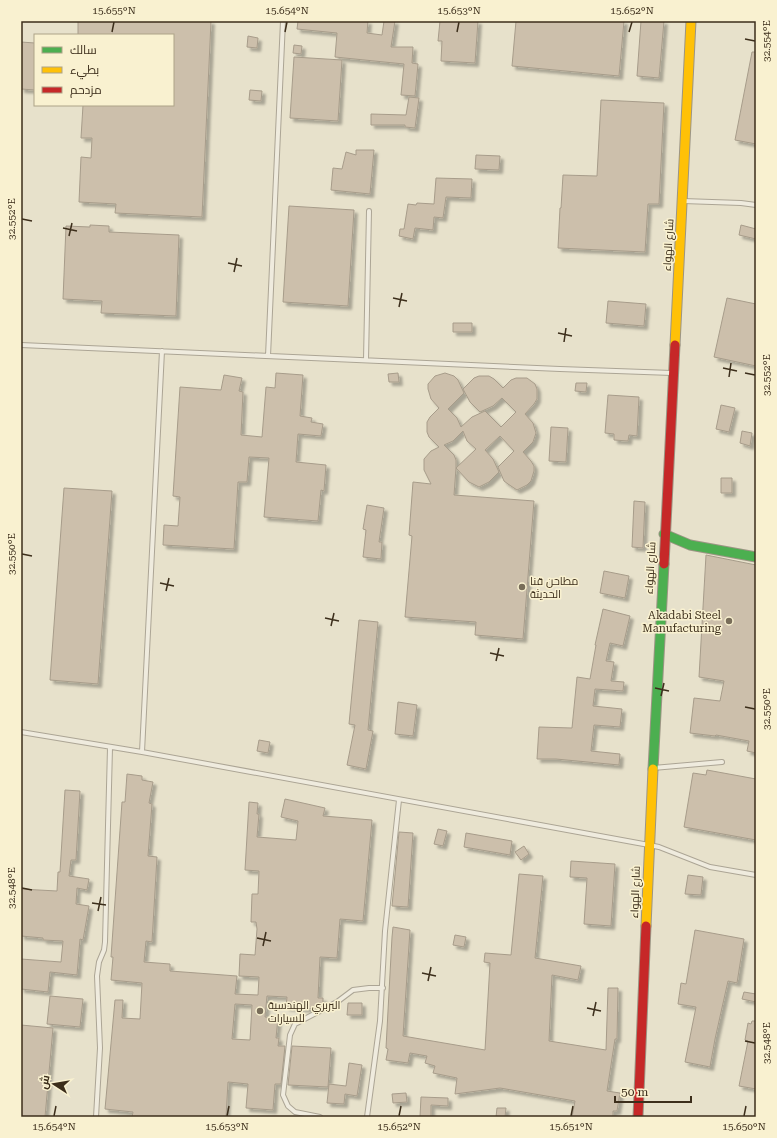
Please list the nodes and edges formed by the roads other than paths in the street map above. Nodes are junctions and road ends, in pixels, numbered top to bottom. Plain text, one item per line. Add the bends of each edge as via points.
1 (283, 21) edge
2 (691, 21) edge
3 (682, 201) junction
4 (756, 205) edge
5 (369, 211) dead end
6 (21, 345) edge
7 (162, 351) junction
8 (268, 356) junction
9 (366, 360) junction
10 (673, 373) junction
11 (664, 534) junction
12 (756, 557) edge
13 (21, 732) edge
14 (110, 748) junction
15 (142, 752) junction
16 (722, 762) dead end
17 (653, 768) junction
18 (399, 800) junction
19 (649, 845) junction
20 (756, 875) edge
21 (383, 988) junction
22 (96, 1117) edge
23 (320, 1117) edge
24 (367, 1117) edge
25 (638, 1117) edge

1 - 8 lane
2 - 3 street, شارع الهواء
3 - 4 lane
3 - 10 street, شارع الهواء
5 - 9 lane
6 - 7 lane
7 - 8 lane
7 - 15 lane
8 - 9 lane
9 - 10 lane
10 - 11 street, شارع الهواء
11 - 12 street via 690,545
11 - 17 street, شارع الهواء
13 - 14 lane
14 - 15 lane
14 - 22 lane via 105,942 97,976 100,1048
15 - 18 lane
16 - 17 lane
17 - 19 street, شارع الهواء
18 - 19 lane
18 - 21 lane via 385,931
19 - 20 lane via 710,867
19 - 25 street, شارع الهواء
21 - 23 lane via 353,990 337,1002 296,1024 290,1035 283,1095 288,1106 295,1112
21 - 24 lane

